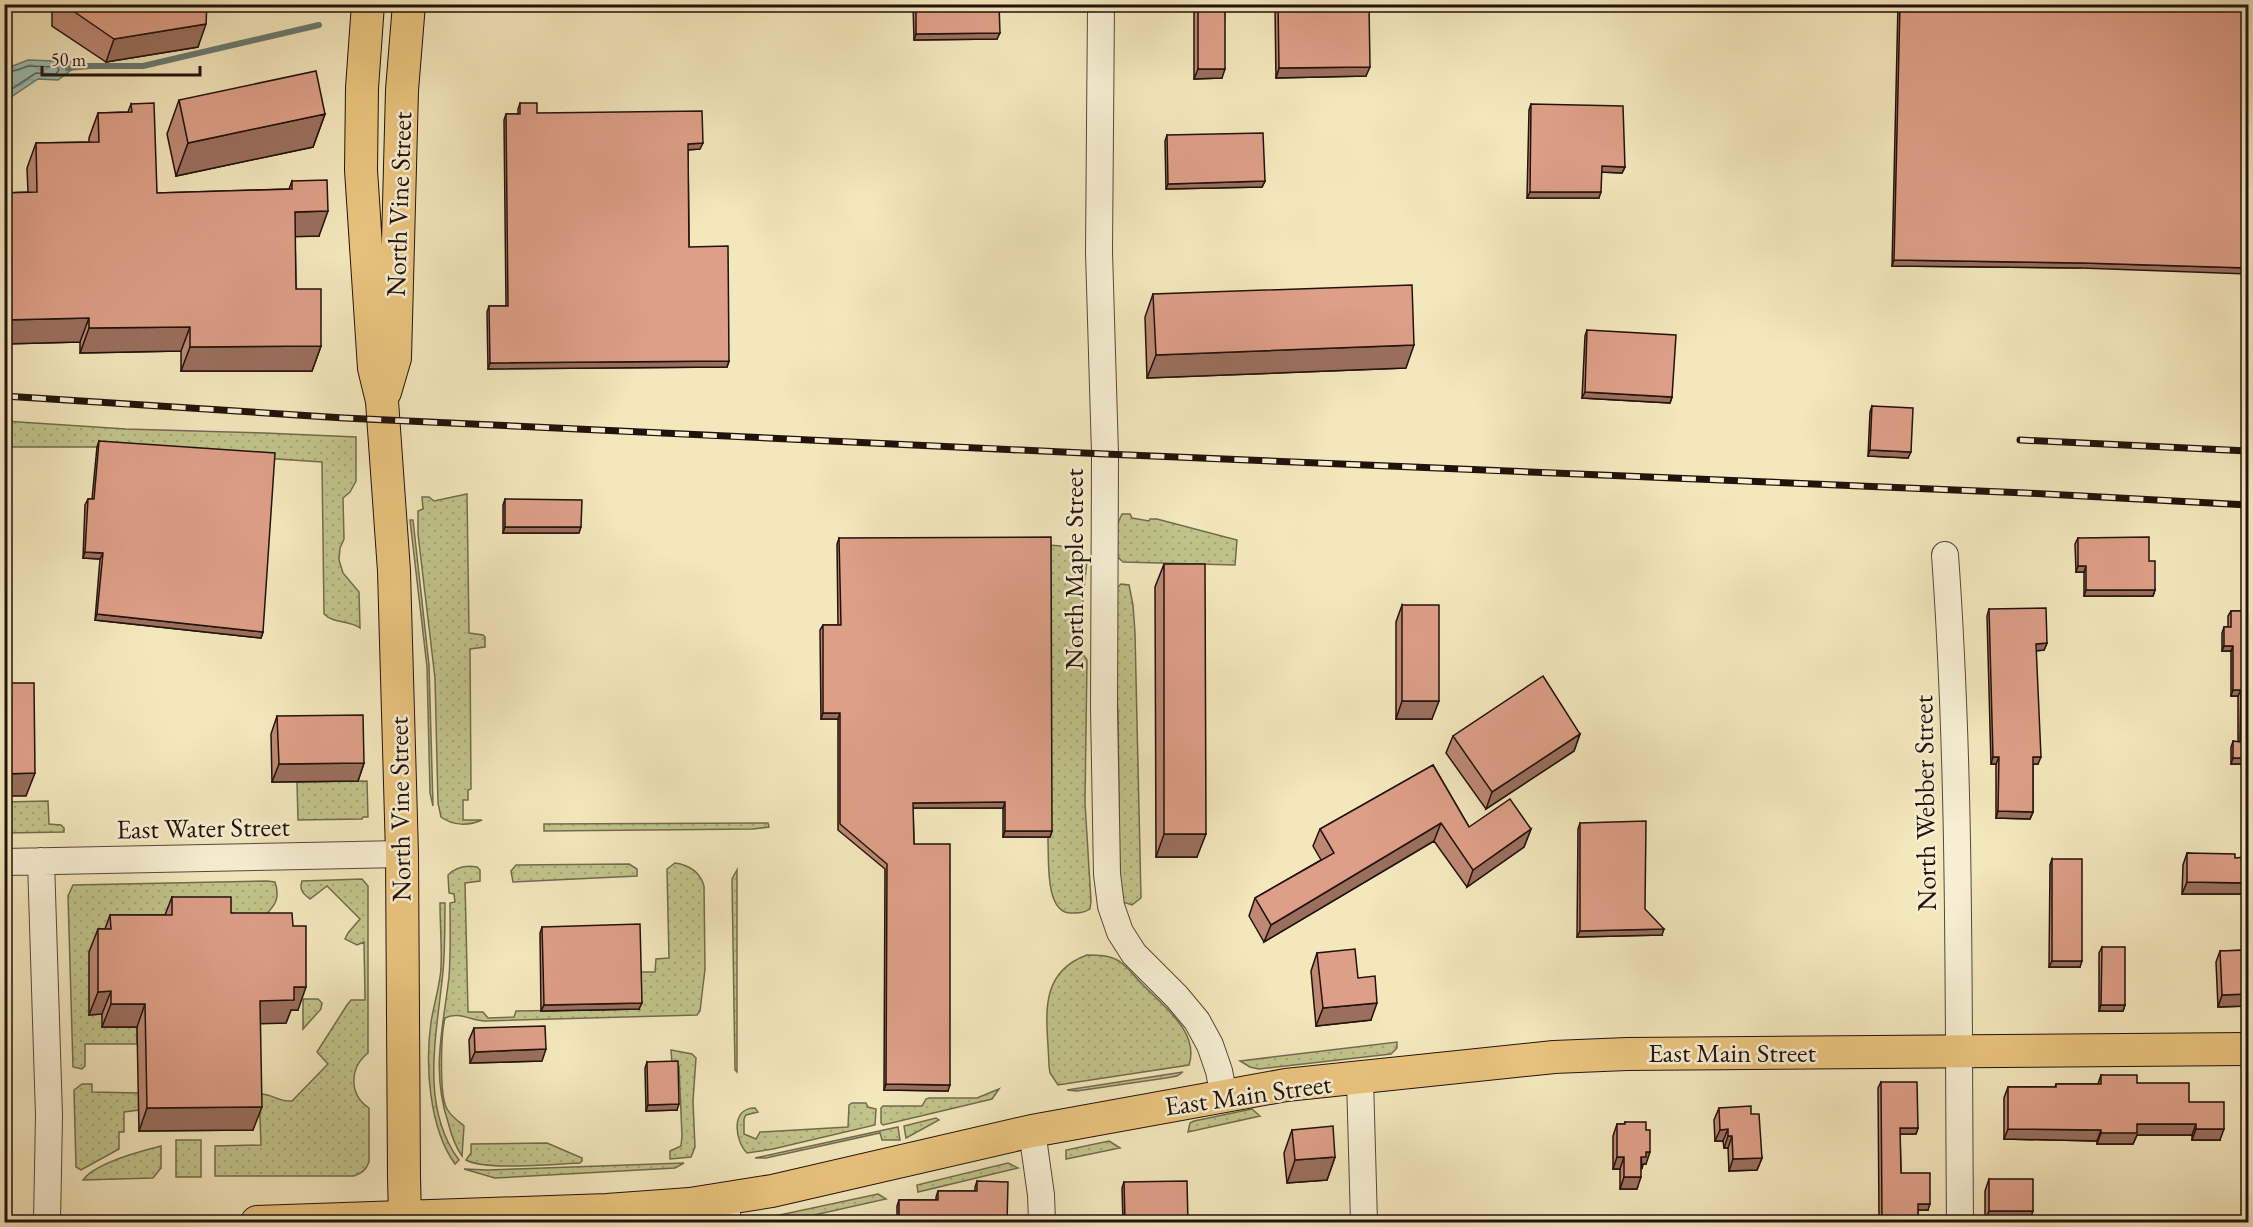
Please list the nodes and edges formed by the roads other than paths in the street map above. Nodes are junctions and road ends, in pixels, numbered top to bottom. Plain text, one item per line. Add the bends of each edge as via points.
1 (409, 4) edge
2 (1101, 4) edge
3 (368, 6) edge
4 (382, 401) junction
5 (1946, 555) dead end
6 (402, 854) junction
7 (41, 861) junction
8 (4, 862) edge
9 (2248, 1049) edge
10 (1958, 1051) junction
11 (1360, 1079) junction
12 (1224, 1097) junction
13 (1032, 1131) junction
14 (726, 1211) edge
15 (405, 1221) edge
16 (47, 1222) edge
17 (257, 1222) edge
18 (1042, 1222) edge
19 (1364, 1222) edge
20 (1960, 1222) edge

1 - 4 main road, North Vine Street via 402,90 395,358
2 - 12 street, North Maple Street via 1099,252 1105,454 1107,874 1120,932 1134,954 1197,1022 1210,1045
3 - 4 main road, North Vine Street via 361,170 374,368
4 - 6 main road, North Vine Street via 394,571
5 - 10 street, North Webber Street via 1957,841
6 - 7 street, East Water Street
6 - 15 main road, North Vine Street
7 - 8 street, East Water Street
7 - 16 street via 49,1116
9 - 10 main road, East Main Street
10 - 11 main road, East Main Street via 1606,1055 1410,1071
10 - 20 street, North Webber Street
11 - 12 main road, East Main Street via 1286,1085
11 - 19 street
12 - 13 main road, East Main Street
13 - 14 main road, East Main Street via 771,1191
13 - 18 street
14 - 15 main road, East Main Street via 607,1210
15 - 17 main road, East Main Street

